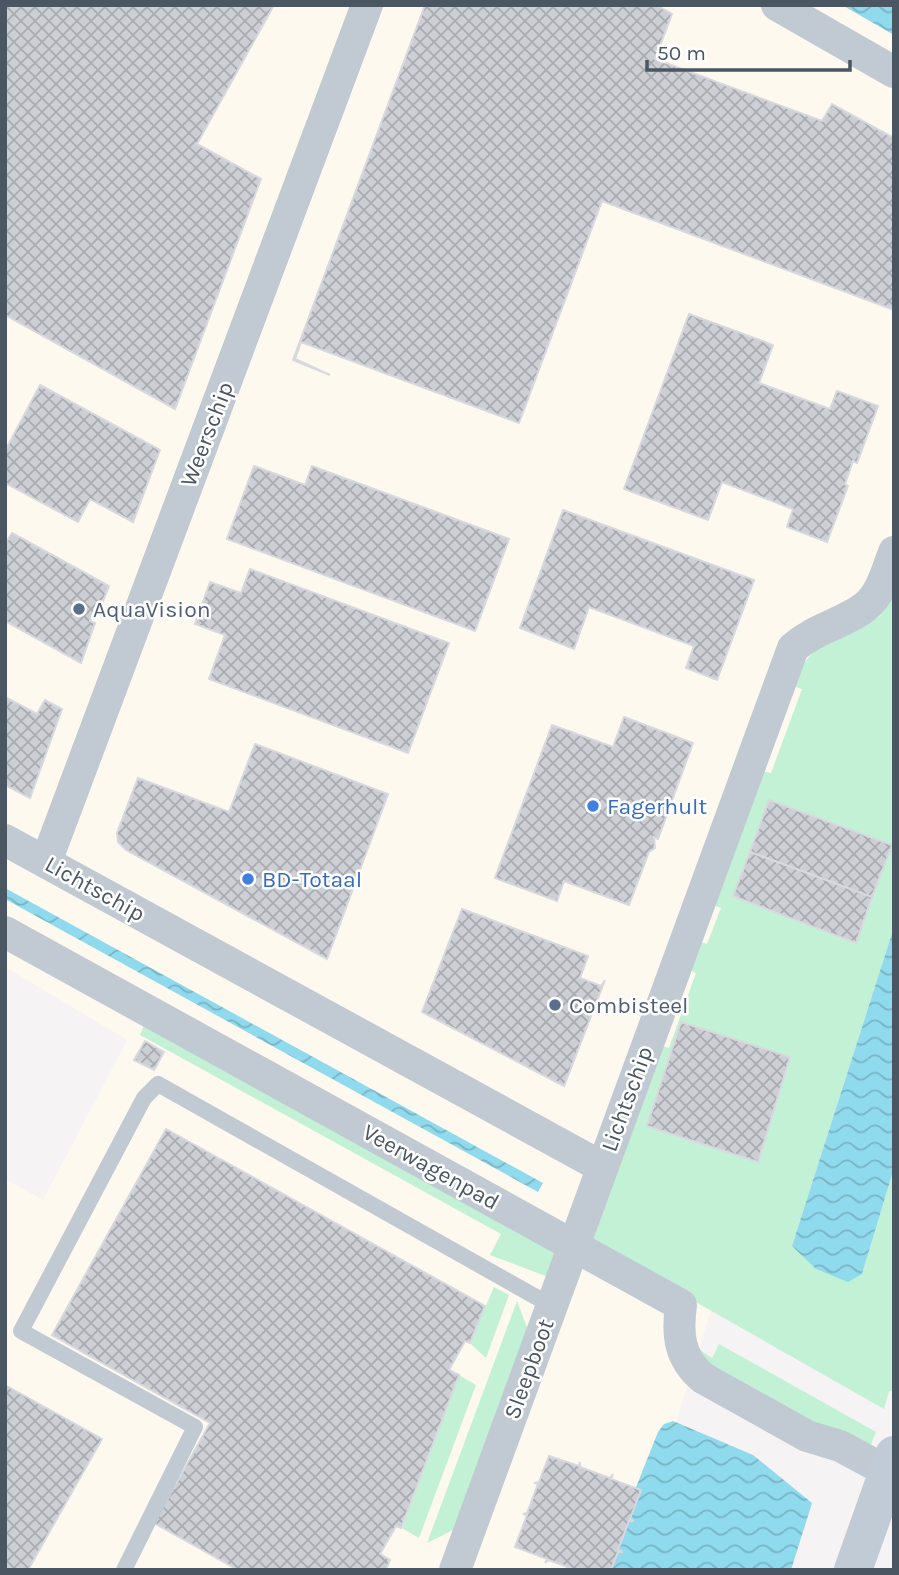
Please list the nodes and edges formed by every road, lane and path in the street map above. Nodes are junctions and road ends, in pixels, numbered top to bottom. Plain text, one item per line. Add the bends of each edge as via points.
1 (367, 5) edge
2 (777, 5) edge
3 (894, 72) edge
4 (894, 552) edge
5 (5, 840) edge
6 (46, 862) junction
7 (5, 932) edge
8 (602, 1167) junction
9 (574, 1245) junction
10 (552, 1306) junction
11 (890, 1477) edge
12 (124, 1570) edge
13 (455, 1570) edge
14 (853, 1570) edge

1 - 6 street, Weerschip
2 - 3 street
4 - 8 street, Lichtschip via 883,582 866,606 810,633 793,648
5 - 6 street, Lichtschip
6 - 8 street, Lichtschip
7 - 9 street, Veerwagenpad
8 - 9 street, Sleepboot
9 - 10 street, Sleepboot
9 - 11 street, Veerwagenpad via 681,1304 677,1330 696,1372
10 - 12 lane via 158,1084 144,1098 22,1332 195,1427
10 - 13 street, Sleepboot
11 - 14 main road

